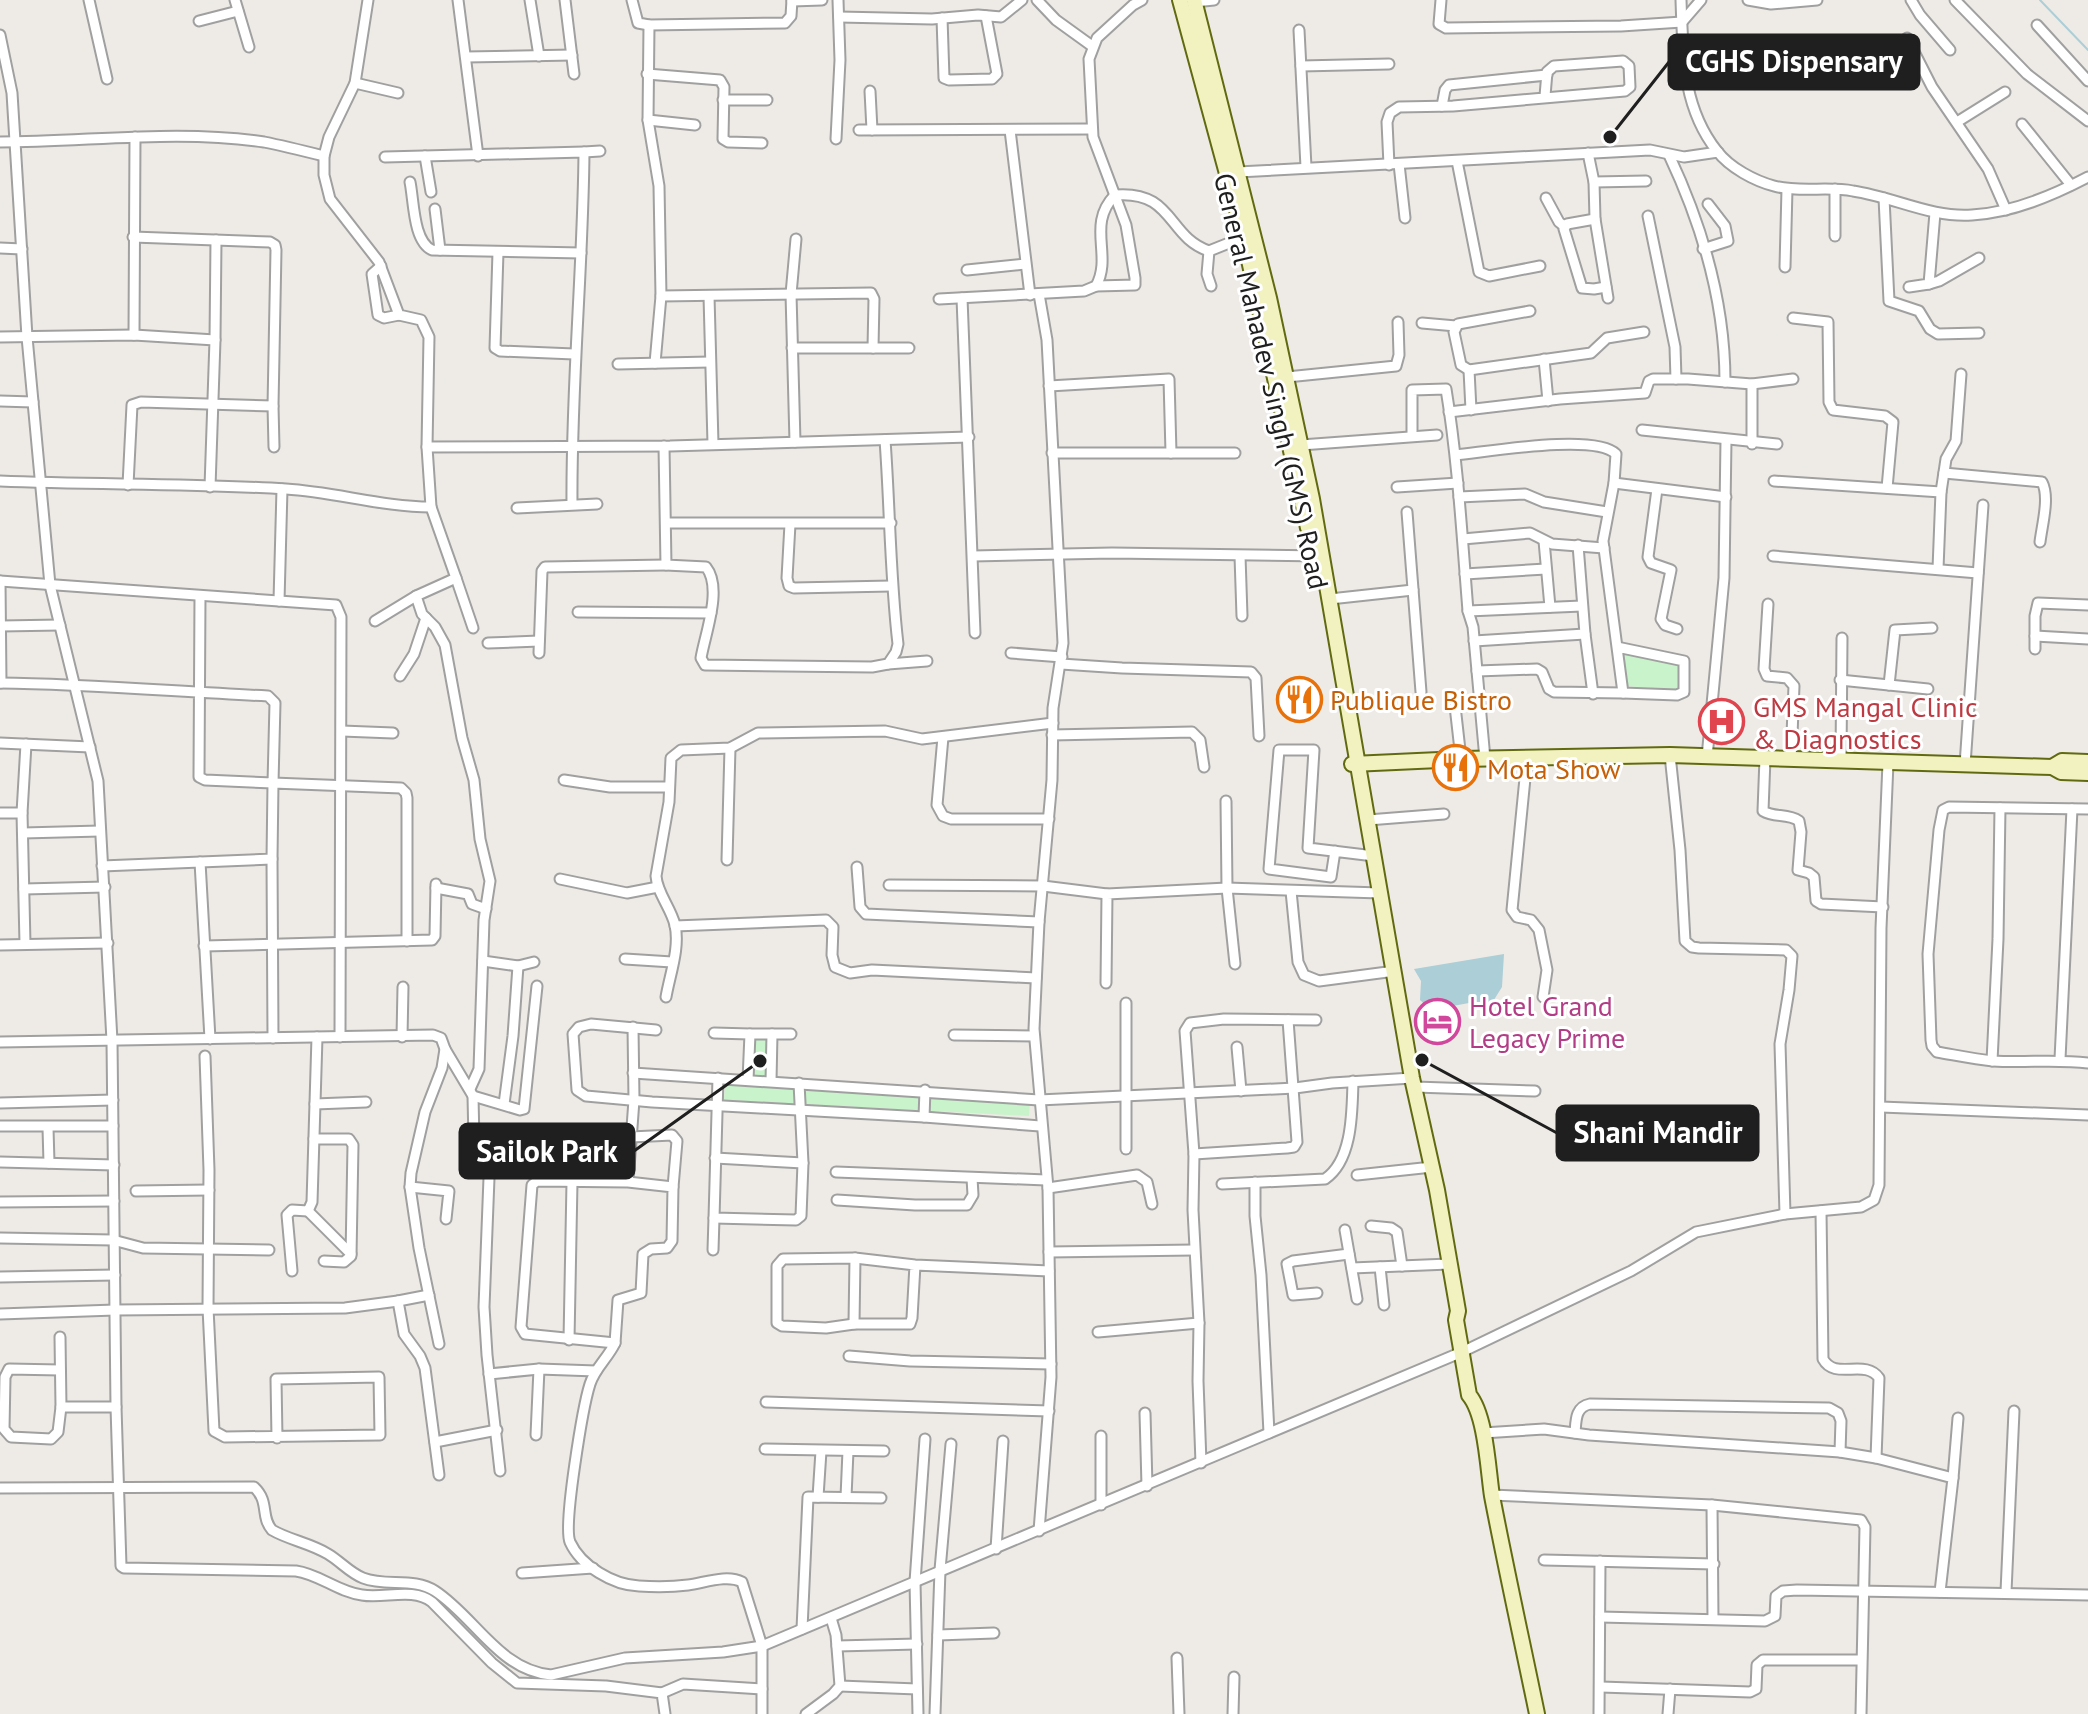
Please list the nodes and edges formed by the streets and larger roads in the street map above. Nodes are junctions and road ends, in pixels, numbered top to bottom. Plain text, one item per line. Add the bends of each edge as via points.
1 (89, 0) edge
2 (235, 0) edge
3 (368, 0) edge
4 (458, 0) edge
5 (530, 0) edge
6 (565, 0) edge
7 (632, 0) edge
8 (822, 0) edge
9 (838, 0) edge
10 (1022, 0) edge
11 (1037, 0) edge
12 (1214, 0) edge
13 (1441, 0) edge
14 (1681, 0) edge
15 (1701, 0) edge
16 (1748, 0) edge
17 (1817, 0) edge
18 (1911, 0) edge
19 (1955, 0) edge
20 (792, 1) edge
21 (1189, 1) edge
22 (1135, 2) edge
23 (238, 11) junction
24 (986, 16) junction
25 (839, 17) junction
26 (942, 18) junction
27 (199, 21) dead end
28 (1682, 22) junction
29 (649, 25) junction
30 (2037, 25) dead end
31 (1299, 30) dead end
32 (0, 35) edge
33 (1907, 38) dead end
34 (1092, 46) junction
35 (249, 47) dead end
36 (1950, 50) dead end
37 (572, 55) junction
38 (539, 56) junction
39 (466, 57) junction
40 (1389, 64) dead end
41 (1301, 66) junction
42 (574, 74) dead end
43 (647, 74) junction
44 (1547, 75) junction
45 (107, 79) dead end
46 (2088, 81) edge
47 (355, 83) junction
48 (870, 91) dead end
49 (2005, 92) dead end
50 (398, 93) dead end
51 (1545, 96) junction
52 (723, 100) junction
53 (767, 100) dead end
54 (1442, 106) junction
55 (648, 120) junction
56 (2088, 121) edge
57 (1957, 122) junction
58 (2022, 124) dead end
59 (695, 125) dead end
60 (1092, 129) junction
61 (859, 130) dead end
62 (872, 130) junction
63 (1010, 130) junction
64 (135, 137) junction
65 (836, 139) dead end
66 (0, 142) edge
67 (16, 142) junction
68 (762, 143) dead end
69 (600, 151) dead end
70 (584, 152) junction
71 (1718, 152) junction
72 (1588, 153) junction
73 (1669, 155) junction
74 (324, 156) junction
75 (425, 156) junction
76 (478, 156) junction
77 (385, 157) dead end
78 (1457, 161) junction
79 (1394, 165) junction
80 (1306, 167) junction
81 (1238, 172) junction
82 (2088, 177) edge
83 (1646, 181) dead end
84 (410, 182) dead end
85 (1594, 182) junction
86 (2071, 185) junction
87 (1787, 189) junction
88 (1835, 189) junction
89 (431, 192) dead end
90 (1115, 195) junction
91 (1546, 198) dead end
92 (1884, 198) junction
93 (1708, 204) dead end
94 (435, 209) dead end
95 (2006, 210) junction
96 (1935, 213) junction
97 (1648, 216) dead end
98 (1405, 218) dead end
99 (1595, 219) junction
100 (1564, 226) junction
101 (1835, 236) dead end
102 (133, 237) junction
103 (1244, 237) junction
104 (796, 239) dead end
105 (216, 240) junction
106 (0, 248) edge
107 (22, 249) junction
108 (1703, 249) junction
109 (440, 250) junction
110 (1209, 251) junction
111 (498, 252) junction
112 (581, 253) junction
113 (1979, 258) dead end
114 (1025, 264) junction
115 (381, 266) junction
116 (1540, 266) dead end
117 (1785, 267) dead end
118 (967, 270) dead end
119 (1929, 284) junction
120 (1096, 286) junction
121 (1211, 286) dead end
122 (1606, 287) junction
123 (1909, 287) dead end
124 (791, 294) junction
125 (1034, 294) junction
126 (661, 296) junction
127 (709, 296) junction
128 (962, 298) junction
129 (1608, 298) dead end
130 (939, 299) dead end
131 (1530, 311) dead end
132 (399, 315) junction
133 (1793, 318) dead end
134 (1398, 322) dead end
135 (1422, 323) dead end
136 (1456, 326) junction
137 (1644, 332) dead end
138 (1979, 333) dead end
139 (134, 335) junction
140 (0, 337) edge
141 (27, 337) junction
142 (215, 340) junction
143 (792, 348) junction
144 (873, 348) junction
145 (909, 348) dead end
146 (574, 354) junction
147 (1544, 359) junction
148 (710, 362) junction
149 (655, 363) junction
150 (618, 364) dead end
151 (1469, 370) junction
152 (1961, 374) dead end
153 (1287, 377) junction
154 (1676, 379) junction
155 (1793, 379) dead end
156 (1725, 382) junction
157 (1752, 384) junction
158 (1049, 386) junction
159 (0, 401) edge
160 (1548, 401) junction
161 (33, 402) junction
162 (212, 405) junction
163 (273, 406) junction
164 (1471, 410) junction
165 (1449, 412) junction
166 (1642, 430) dead end
167 (1412, 435) junction
168 (1437, 435) dead end
169 (969, 437) junction
170 (885, 440) junction
171 (1726, 440) junction
172 (795, 442) junction
173 (713, 444) junction
174 (1752, 444) junction
175 (1777, 444) dead end
176 (1301, 445) junction
177 (572, 446) junction
178 (664, 446) junction
179 (274, 447) dead end
180 (427, 447) junction
181 (1052, 453) junction
182 (1171, 453) junction
183 (1235, 453) dead end
184 (1456, 455) junction
185 (1944, 473) junction
186 (0, 481) edge
187 (1774, 481) dead end
188 (40, 482) junction
189 (1458, 483) junction
190 (1614, 483) junction
191 (128, 485) junction
192 (210, 487) junction
193 (1397, 487) dead end
194 (1887, 488) junction
195 (282, 489) junction
196 (1657, 489) junction
197 (1941, 492) junction
198 (1459, 497) junction
199 (1726, 497) junction
200 (572, 504) junction
201 (597, 504) dead end
202 (1983, 505) dead end
203 (431, 507) junction
204 (517, 508) dead end
205 (1407, 512) dead end
206 (1607, 512) junction
207 (666, 523) junction
208 (891, 523) junction
209 (790, 524) junction
210 (1463, 539) junction
211 (1544, 541) junction
212 (2040, 542) dead end
213 (1578, 545) junction
214 (1604, 548) junction
215 (1060, 555) junction
216 (973, 556) junction
217 (1240, 556) junction
218 (1318, 556) junction
219 (1773, 556) dead end
220 (666, 565) junction
221 (1546, 569) junction
222 (1938, 569) junction
223 (1978, 573) junction
224 (1465, 574) junction
225 (456, 578) junction
226 (0, 581) edge
227 (50, 585) junction
228 (891, 586) junction
229 (1413, 590) junction
230 (200, 596) junction
231 (416, 596) junction
232 (1330, 599) junction
233 (279, 601) junction
234 (1768, 604) dead end
235 (2088, 605) edge
236 (1582, 606) junction
237 (1550, 607) junction
238 (1468, 611) junction
239 (578, 612) dead end
240 (711, 613) junction
241 (1242, 616) dead end
242 (426, 618) junction
243 (375, 621) dead end
244 (60, 625) junction
245 (1, 626) edge
246 (473, 628) dead end
247 (1932, 628) dead end
248 (1677, 629) dead end
249 (975, 633) dead end
250 (1585, 634) junction
251 (2035, 636) junction
252 (1842, 638) dead end
253 (2088, 639) edge
254 (539, 641) junction
255 (1474, 641) junction
256 (488, 643) dead end
257 (1617, 647) junction
258 (2035, 649) dead end
259 (539, 653) dead end
260 (1011, 653) dead end
261 (1062, 660) junction
262 (927, 661) dead end
263 (888, 664) junction
264 (1477, 671) junction
265 (400, 676) dead end
266 (1840, 680) junction
267 (0, 683) edge
268 (76, 684) junction
269 (1889, 685) junction
270 (1928, 689) dead end
271 (1421, 692) dead end
272 (201, 693) junction
273 (1623, 693) junction
274 (1593, 694) junction
275 (1454, 697) dead end
276 (1053, 723) junction
277 (342, 731) junction
278 (393, 733) dead end
279 (1052, 735) junction
280 (1259, 736) dead end
281 (943, 737) junction
282 (0, 743) edge
283 (26, 744) junction
284 (90, 747) junction
285 (730, 748) junction
286 (1670, 755) junction
287 (1707, 757) junction
288 (1527, 758) junction
289 (1765, 758) junction
290 (1461, 759) junction
291 (1485, 759) junction
292 (1791, 759) junction
293 (1841, 760) junction
294 (2088, 762) edge
295 (1888, 763) junction
296 (1355, 764) junction
297 (1965, 765) junction
298 (1204, 767) dead end
299 (2052, 767) junction
300 (2088, 773) edge
301 (564, 780) dead end
302 (273, 783) junction
303 (342, 786) junction
304 (669, 787) junction
305 (1226, 801) dead end
306 (2000, 808) junction
307 (2072, 809) junction
308 (2088, 809) edge
309 (0, 813) edge
310 (22, 813) junction
311 (1444, 814) dead end
312 (1049, 819) junction
313 (1368, 820) junction
314 (100, 831) junction
315 (23, 833) junction
316 (1335, 851) junction
317 (1374, 856) junction
318 (272, 859) junction
319 (727, 860) dead end
320 (200, 862) junction
321 (102, 866) junction
322 (857, 867) dead end
323 (560, 879) dead end
324 (889, 885) dead end
325 (1043, 886) junction
326 (105, 887) junction
327 (658, 887) junction
328 (1227, 888) junction
329 (24, 889) junction
330 (1291, 891) junction
331 (1380, 893) junction
332 (1107, 894) junction
333 (1883, 907) junction
334 (486, 909) junction
335 (1039, 922) junction
336 (675, 926) junction
337 (341, 941) junction
338 (407, 941) junction
339 (108, 943) junction
340 (273, 943) junction
341 (25, 944) junction
342 (0, 945) edge
343 (204, 946) junction
344 (625, 959) dead end
345 (483, 961) junction
346 (534, 962) dead end
347 (672, 962) junction
348 (1235, 964) dead end
349 (518, 966) junction
350 (1395, 971) junction
351 (1036, 978) junction
352 (1106, 983) dead end
353 (537, 986) dead end
354 (403, 987) dead end
355 (666, 997) dead end
356 (1543, 997) dead end
357 (1126, 1003) dead end
358 (1288, 1020) junction
359 (1316, 1020) dead end
360 (633, 1027) junction
361 (656, 1030) dead end
362 (714, 1033) dead end
363 (750, 1034) junction
364 (772, 1034) junction
365 (791, 1034) dead end
366 (954, 1035) dead end
367 (1034, 1036) junction
368 (317, 1037) junction
369 (340, 1037) junction
370 (402, 1037) junction
371 (273, 1038) junction
372 (210, 1039) junction
373 (112, 1041) junction
374 (0, 1042) edge
375 (1237, 1047) dead end
376 (445, 1049) junction
377 (205, 1056) dead end
378 (2060, 1059) junction
379 (1992, 1061) junction
380 (2088, 1063) edge
381 (633, 1073) junction
382 (718, 1078) junction
383 (748, 1080) junction
384 (771, 1081) junction
385 (1353, 1081) junction
386 (1414, 1082) junction
387 (799, 1083) junction
388 (1295, 1088) junction
389 (925, 1090) junction
390 (1241, 1091) junction
391 (1535, 1091) dead end
392 (472, 1092) junction
393 (1188, 1093) junction
394 (1126, 1097) junction
395 (113, 1100) junction
396 (634, 1100) junction
397 (1039, 1100) junction
398 (366, 1102) dead end
399 (0, 1103) edge
400 (315, 1104) junction
401 (504, 1104) junction
402 (717, 1105) junction
403 (1881, 1107) junction
404 (802, 1110) junction
405 (2088, 1115) edge
406 (924, 1117) junction
407 (0, 1126) edge
408 (113, 1126) junction
409 (1040, 1126) junction
410 (48, 1128) junction
411 (546, 1131) dead end
412 (631, 1137) junction
413 (314, 1139) junction
414 (1126, 1149) dead end
415 (1194, 1154) junction
416 (715, 1158) junction
417 (0, 1162) edge
418 (49, 1163) junction
419 (803, 1163) junction
420 (114, 1165) junction
421 (1432, 1167) junction
422 (836, 1172) dead end
423 (1357, 1175) dead end
424 (972, 1178) junction
425 (572, 1182) junction
426 (628, 1182) junction
427 (1255, 1182) junction
428 (1047, 1184) junction
429 (1222, 1184) dead end
430 (410, 1187) junction
431 (673, 1187) junction
432 (209, 1190) junction
433 (136, 1191) dead end
434 (837, 1200) dead end
435 (114, 1201) junction
436 (0, 1202) edge
437 (1152, 1204) dead end
438 (308, 1211) junction
439 (1821, 1211) junction
440 (1785, 1214) junction
441 (714, 1218) junction
442 (446, 1219) dead end
443 (1371, 1226) dead end
444 (1345, 1230) dead end
445 (0, 1238) edge
446 (113, 1240) junction
447 (209, 1250) junction
448 (269, 1250) dead end
449 (713, 1250) dead end
450 (1194, 1250) junction
451 (1049, 1252) junction
452 (351, 1254) junction
453 (1349, 1254) junction
454 (855, 1258) junction
455 (324, 1261) dead end
456 (1449, 1264) junction
457 (915, 1265) junction
458 (1402, 1266) junction
459 (1380, 1267) junction
460 (1352, 1268) junction
461 (292, 1271) dead end
462 (1049, 1271) junction
463 (115, 1275) junction
464 (0, 1277) edge
465 (1317, 1293) dead end
466 (429, 1295) junction
467 (1357, 1299) dead end
468 (398, 1301) junction
469 (1384, 1305) dead end
470 (208, 1308) junction
471 (115, 1310) junction
472 (0, 1314) edge
473 (1199, 1323) junction
474 (854, 1324) junction
475 (1098, 1332) dead end
476 (60, 1337) dead end
477 (569, 1340) junction
478 (615, 1343) junction
479 (439, 1344) dead end
480 (1465, 1350) junction
481 (849, 1356) dead end
482 (1051, 1364) junction
483 (539, 1369) junction
484 (60, 1370) junction
485 (596, 1371) junction
486 (489, 1374) junction
487 (766, 1402) dead end
488 (61, 1407) junction
489 (116, 1407) junction
490 (1049, 1411) junction
491 (2014, 1411) dead end
492 (1145, 1413) dead end
493 (1958, 1418) dead end
494 (497, 1430) junction
495 (1269, 1433) junction
496 (1483, 1433) junction
497 (1575, 1433) junction
498 (536, 1435) dead end
499 (1101, 1436) dead end
500 (277, 1438) junction
501 (925, 1439) dead end
502 (1003, 1441) dead end
503 (435, 1442) junction
504 (951, 1444) dead end
505 (765, 1449) dead end
506 (821, 1451) junction
507 (848, 1451) junction
508 (884, 1451) dead end
509 (1840, 1452) junction
510 (1876, 1458) junction
511 (1201, 1463) junction
512 (500, 1471) dead end
513 (439, 1475) dead end
514 (1953, 1478) junction
515 (1147, 1486) junction
516 (117, 1487) junction
517 (0, 1488) edge
518 (1492, 1495) junction
519 (818, 1497) junction
520 (846, 1497) junction
521 (881, 1498) dead end
522 (1101, 1505) junction
523 (1712, 1505) junction
524 (1039, 1531) junction
525 (996, 1549) junction
526 (1544, 1560) dead end
527 (1600, 1561) junction
528 (1714, 1564) junction
529 (593, 1568) junction
530 (940, 1570) junction
531 (522, 1573) dead end
532 (915, 1582) junction
533 (1864, 1590) junction
534 (1940, 1592) junction
535 (2006, 1592) junction
536 (2088, 1595) edge
537 (1600, 1617) junction
538 (831, 1618) junction
539 (1713, 1619) junction
540 (802, 1629) junction
541 (994, 1633) dead end
542 (938, 1635) junction
543 (917, 1644) junction
544 (762, 1646) junction
545 (837, 1646) junction
546 (1177, 1658) dead end
547 (1861, 1660) junction
548 (1234, 1677) dead end
549 (840, 1686) junction
550 (1601, 1687) junction
551 (762, 1689) junction
552 (917, 1689) junction
553 (1670, 1689) junction
554 (662, 1693) junction
555 (665, 1714) edge
556 (762, 1714) edge
557 (806, 1714) edge
558 (918, 1714) edge
559 (935, 1714) edge
560 (1179, 1714) edge
561 (1233, 1714) edge
562 (1537, 1714) edge
563 (1599, 1714) edge
564 (1668, 1714) edge
565 (1861, 1714) edge

1 - 45 street
2 - 23 street
3 - 47 street
4 - 39 street
5 - 38 street
6 - 37 street
7 - 29 street via 638,23
8 - 20 street
9 - 25 street
10 - 24 street via 1001,17
11 - 34 street
12 - 21 street
13 - 28 street via 1438,19 1446,28
14 - 28 street
15 - 28 street
16 - 17 street
18 - 36 street
19 - 56 street via 2027,74
20 - 29 street via 785,23
21 - 81 street
21 - 103 street, General Mahadev Singh (GMS) Road
22 - 34 street
23 - 27 street
23 - 35 street
24 - 26 street
24 - 26 street via 997,74 992,79 944,78
25 - 26 street
25 - 65 street
28 - 71 street via 1687,88
29 - 43 street
30 - 46 street
31 - 41 street
32 - 67 street
33 - 57 street
34 - 60 street
37 - 38 street
37 - 42 street
38 - 39 street
39 - 76 street
40 - 41 street
41 - 80 street
43 - 52 street via 720,80
43 - 55 street
44 - 51 street
44 - 51 street via 1554,66 1623,61 1629,66 1630,87
44 - 54 street via 1454,84 1445,90
47 - 50 street
47 - 74 street
48 - 62 street
49 - 57 street
51 - 54 street
52 - 53 street
52 - 68 street via 723,139
54 - 79 street via 1393,109 1387,122
55 - 59 street
55 - 126 street via 659,186
57 - 95 street via 1988,169
58 - 86 street
60 - 63 street
60 - 90 street
61 - 62 street
62 - 63 street
63 - 114 street
64 - 67 street
64 - 74 street via 238,140
64 - 102 street
66 - 67 street
67 - 107 street
69 - 70 street
70 - 76 street
70 - 112 street
71 - 73 street
71 - 87 street via 1744,172
72 - 73 street via 1650,150
72 - 78 street
72 - 85 street
73 - 108 street via 1690,199
74 - 115 street via 330,199
75 - 76 street
75 - 77 street
75 - 89 street
78 - 79 street
78 - 116 street via 1479,272 1489,276
79 - 80 street
79 - 98 street
80 - 81 street
81 - 153 street
82 - 86 street
83 - 85 street
84 - 109 street via 420,239 426,247
85 - 99 street
86 - 95 street
87 - 88 street
87 - 117 street
88 - 92 street
88 - 101 street
90 - 110 street via 1152,199 1191,240
90 - 120 street via 1105,205 1099,226 1103,267
90 - 120 street via 1126,225 1135,285
91 - 100 street
92 - 96 street
92 - 138 street via 1889,301 1919,311 1938,334
93 - 108 street via 1725,226 1728,241
94 - 109 street
95 - 96 street
96 - 119 street
97 - 154 street via 1673,334
99 - 100 street
99 - 122 street
100 - 122 street via 1582,288
102 - 105 street
102 - 139 street
103 - 110 street
103 - 218 street, General Mahadev Singh (GMS) Road
104 - 124 street
105 - 142 street
105 - 163 street via 275,245
106 - 107 street
107 - 141 street
108 - 156 street via 1722,328
109 - 111 street
110 - 121 street
111 - 112 street
111 - 146 street via 495,348
112 - 146 street
113 - 119 street
114 - 118 street
114 - 125 street
115 - 132 street
115 - 132 street via 372,274 378,315
119 - 123 street
120 - 125 street
122 - 129 street
124 - 127 street
124 - 143 street
124 - 144 street via 871,293
125 - 128 street
125 - 158 street via 1047,340
126 - 127 street
126 - 149 street
127 - 148 street
128 - 130 street
128 - 169 street
131 - 136 street
132 - 180 street via 421,320 429,337
133 - 194 street via 1828,322 1833,410 1885,416 1893,422
134 - 153 street via 1396,366
135 - 136 street
136 - 151 street via 1461,365
137 - 147 street via 1607,338 1591,353
139 - 141 street
139 - 142 street
140 - 141 street
141 - 161 street
142 - 162 street
143 - 144 street
143 - 172 street
144 - 145 street
146 - 177 street
147 - 151 street
147 - 160 street
148 - 149 street
148 - 173 street
149 - 150 street
151 - 164 street
152 - 185 street via 1956,441
153 - 176 street
154 - 156 street
154 - 160 street via 1651,380 1645,393
155 - 157 street
156 - 157 street
157 - 174 street
158 - 181 street
158 - 182 street via 1169,379
159 - 161 street
160 - 164 street
161 - 188 street
162 - 163 street
162 - 191 street via 132,405
162 - 192 street
163 - 179 street
164 - 165 street
165 - 167 street via 1446,389 1412,390
165 - 184 street
166 - 171 street
167 - 168 street
167 - 176 street
169 - 170 street
169 - 216 street
170 - 172 street
170 - 208 street
171 - 174 street
171 - 199 street
172 - 173 street
173 - 178 street
174 - 175 street
176 - 218 street
177 - 178 street
177 - 180 street
177 - 200 street
178 - 207 street
180 - 203 street
181 - 182 street
181 - 215 street
182 - 183 street
184 - 189 street
184 - 190 street via 1570,443 1603,446 1616,454
185 - 197 street
185 - 212 street via 2042,482
186 - 188 street
187 - 194 street
188 - 191 street
188 - 227 street
189 - 193 street
189 - 198 street
190 - 196 street
190 - 206 street
191 - 192 street
192 - 195 street
194 - 197 street
195 - 203 street
195 - 233 street
196 - 199 street
196 - 248 street via 1649,560 1671,570 1661,619
197 - 222 street
198 - 206 street via 1525,494
198 - 210 street
199 - 287 street
200 - 201 street
200 - 204 street
202 - 223 street
203 - 225 street
205 - 229 street
206 - 214 street
207 - 209 street
207 - 220 street
208 - 209 street
208 - 228 street
209 - 228 street via 789,586
210 - 211 street via 1530,533
210 - 224 street
211 - 213 street
211 - 221 street
213 - 214 street
213 - 236 street
214 - 257 street
215 - 216 street
215 - 217 street
215 - 261 street
216 - 249 street
217 - 218 street
217 - 241 street
218 - 232 street
218 - 296 street, General Mahadev Singh (GMS) Road
219 - 222 street
220 - 240 street via 706,567 712,579
220 - 254 street via 545,567
221 - 224 street
221 - 237 street
222 - 223 street
223 - 297 street
224 - 238 street
225 - 231 street
225 - 246 street
226 - 227 street
226 - 245 street
227 - 230 street
227 - 244 street
228 - 263 street via 898,644
229 - 232 street
229 - 271 street
230 - 233 street
230 - 272 street
231 - 242 street
231 - 243 street
232 - 296 street
233 - 277 street via 329,603 339,609
234 - 292 street via 1764,669 1767,676 1787,678 1794,686
235 - 251 street via 2038,603
236 - 237 street
236 - 250 street
237 - 238 street
238 - 255 street
239 - 240 street
240 - 263 street via 701,658 705,665
242 - 265 street
242 - 334 street via 445,645 474,780 490,881
244 - 245 street
244 - 268 street
245 - 267 street
247 - 269 street via 1895,630
250 - 255 street
250 - 274 street
251 - 253 street
251 - 258 street
252 - 266 street
254 - 256 street
254 - 259 street
255 - 264 street
257 - 273 street
257 - 273 street via 1685,664 1681,694
260 - 261 street
261 - 276 street
261 - 280 street via 1122,668 1251,672 1256,678
262 - 263 street
264 - 274 street via 1537,669 1551,692
264 - 291 street
266 - 269 street
266 - 293 street
267 - 268 street
268 - 272 street
268 - 284 street
269 - 270 street
272 - 302 street via 273,698
272 - 302 street via 199,777
273 - 274 street
275 - 290 street
276 - 279 street
276 - 281 street
277 - 278 street
277 - 303 street
279 - 298 street via 1192,732 1200,740
279 - 312 street
281 - 285 street via 915,740 885,731 758,733
281 - 312 street via 937,805 943,816
282 - 283 street
283 - 284 street
283 - 310 street
284 - 314 street
285 - 304 street via 689,747 676,752
285 - 319 street
286 - 287 street
286 - 288 street
286 - 440 street via 1685,941 1699,948 1786,950 1792,956 1780,1044
287 - 289 street
288 - 291 street
288 - 356 street via 1512,910 1539,930 1547,970
289 - 292 street
289 - 333 street via 1763,811 1799,821 1798,870 1814,877 1816,901
290 - 291 street
290 - 296 street
292 - 293 street
293 - 295 street
294 - 299 street via 2062,761
295 - 297 street
295 - 333 street
296 - 313 street, General Mahadev Singh (GMS) Road
297 - 299 street
299 - 300 street
301 - 304 street
302 - 303 street
302 - 318 street
303 - 337 street
303 - 338 street via 401,788 406,793
304 - 327 street
305 - 328 street
306 - 307 street
306 - 379 street
306 - 379 street via 1943,810 1928,954 1934,1050
307 - 308 street
307 - 378 street
309 - 310 street
310 - 315 street
311 - 313 street
312 - 325 street
313 - 317 street, General Mahadev Singh (GMS) Road
314 - 315 street
314 - 321 street
315 - 329 street
316 - 316 street via 1308,848 1314,750 1279,750 1269,869 1331,877
316 - 317 street
317 - 331 street, General Mahadev Singh (GMS) Road
318 - 320 street
318 - 340 street
320 - 321 street
320 - 343 street
321 - 326 street
322 - 335 street via 858,901 866,914
323 - 327 street via 627,893
324 - 325 street
325 - 332 street
325 - 335 street
326 - 329 street
326 - 339 street
327 - 336 street
328 - 330 street
328 - 332 street
328 - 348 street
329 - 341 street
330 - 331 street
330 - 350 street via 1304,975 1319,981
331 - 350 street, General Mahadev Singh (GMS) Road
332 - 352 street
333 - 403 street
334 - 338 street via 472,904 468,894 436,886 434,938
334 - 345 street
335 - 351 street
336 - 347 street
336 - 351 street via 826,920 833,927 835,967 850,973
337 - 338 street
337 - 340 street
337 - 369 street
339 - 341 street
339 - 373 street
340 - 343 street
340 - 371 street
341 - 342 street
343 - 372 street
344 - 347 street
345 - 349 street
345 - 392 street via 479,1069
346 - 349 street
347 - 355 street
349 - 401 street
350 - 386 street, General Mahadev Singh (GMS) Road
351 - 367 street
353 - 401 street via 524,1109
354 - 370 street
357 - 394 street
358 - 359 street
358 - 388 street
358 - 393 street via 1190,1023 1185,1031
360 - 361 street
360 - 381 street
360 - 396 street via 584,1024 573,1034 577,1090 586,1096
362 - 363 street
363 - 364 street
363 - 383 street
364 - 365 street
364 - 384 street
366 - 367 street
367 - 397 street
368 - 369 street
368 - 371 street
368 - 400 street
369 - 370 street
370 - 376 street via 438,1036
371 - 372 street
372 - 373 street
373 - 374 street
373 - 395 street
375 - 390 street
376 - 392 street
376 - 430 street
377 - 432 street
378 - 379 street
378 - 380 street
381 - 382 street
381 - 396 street
382 - 383 street
382 - 402 street
383 - 384 street
384 - 387 street
385 - 386 street
385 - 388 street
385 - 427 street via 1349,1130 1332,1174 1325,1179
386 - 391 street
386 - 421 street, General Mahadev Singh (GMS) Road
387 - 389 street
387 - 404 street
388 - 390 street
388 - 415 street via 1294,1147
389 - 397 street
389 - 406 street
390 - 393 street
392 - 401 street
392 - 486 street via 474,1142 489,1178 484,1307
393 - 394 street
393 - 415 street
394 - 397 street
394 - 414 street
395 - 399 street
395 - 408 street
396 - 402 street
396 - 412 street
397 - 409 street
398 - 400 street
400 - 413 street
402 - 404 street
402 - 416 street
403 - 405 street
403 - 439 street via 1877,1194 1861,1207
404 - 406 street
404 - 419 street
406 - 409 street
407 - 410 street
408 - 410 street
408 - 420 street
409 - 428 street
410 - 418 street
411 - 412 street
412 - 426 street
412 - 431 street via 675,1137
413 - 438 street
413 - 452 street via 352,1141
415 - 450 street
416 - 419 street
416 - 441 street
417 - 418 street
418 - 420 street
419 - 441 street via 799,1219
420 - 435 street
421 - 423 street
421 - 456 street, General Mahadev Singh (GMS) Road
422 - 424 street
424 - 428 street
424 - 434 street via 973,1195 967,1205
425 - 426 street
425 - 477 street
425 - 477 street via 532,1185 521,1327 530,1336
426 - 431 street
427 - 429 street
427 - 495 street
428 - 437 street via 1137,1175 1147,1182
428 - 451 street
430 - 442 street via 449,1191
430 - 466 street
431 - 478 street via 670,1245 643,1254 641,1293 617,1303
432 - 433 street
432 - 447 street
435 - 436 street
435 - 446 street
438 - 452 street
438 - 461 street via 287,1215
439 - 440 street
439 - 510 street via 1823,1359 1834,1369 1866,1369 1879,1378
440 - 480 street via 1696,1232 1631,1271
441 - 449 street
443 - 458 street via 1397,1232
444 - 453 street
445 - 446 street
446 - 447 street via 143,1248
446 - 463 street
447 - 448 street
447 - 470 street
450 - 451 street
450 - 473 street
451 - 462 street
452 - 455 street via 344,1262
453 - 460 street
453 - 465 street via 1287,1264 1293,1295
454 - 457 street
454 - 474 street
454 - 474 street via 780,1260 776,1319 779,1325
456 - 458 street
456 - 480 street, General Mahadev Singh (GMS) Road via 1464,1319
457 - 462 street
457 - 474 street via 910,1324
458 - 459 street
459 - 460 street
459 - 469 street
460 - 467 street
462 - 482 street
463 - 464 street
463 - 471 street
466 - 468 street
466 - 479 street
468 - 470 street via 345,1308
468 - 503 street via 404,1334 425,1368
470 - 471 street
470 - 500 street via 214,1431 225,1437
471 - 472 street
471 - 489 street
473 - 475 street
473 - 511 street
476 - 484 street
477 - 478 street
478 - 485 street
480 - 495 street
480 - 496 street, General Mahadev Singh (GMS) Road
481 - 482 street
482 - 490 street
483 - 485 street
483 - 486 street
483 - 498 street
484 - 488 street
484 - 488 street via 7,1372 6,1434 54,1438
485 - 529 street via 580,1432 568,1530 571,1543
486 - 494 street
487 - 490 street
488 - 489 street
489 - 516 street
490 - 524 street
491 - 535 street
492 - 515 street
493 - 514 street
494 - 503 street
494 - 512 street
495 - 511 street
496 - 497 street
496 - 518 street, General Mahadev Singh (GMS) Road
497 - 509 street
497 - 509 street via 1577,1413 1590,1404 1829,1408 1841,1421
499 - 522 street
500 - 500 street via 276,1379 379,1377 380,1435
501 - 532 street
502 - 525 street
503 - 513 street
504 - 530 street
505 - 506 street
506 - 507 street
506 - 519 street
507 - 508 street
507 - 520 street
509 - 510 street
510 - 514 street
511 - 515 street
514 - 534 street
515 - 522 street
516 - 517 street
516 - 544 street via 254,1487 272,1530 326,1552 362,1578 433,1589 506,1657 542,1674 625,1658
516 - 554 street via 122,1568 296,1571 359,1595 421,1596 517,1683
518 - 523 street
518 - 562 street, General Mahadev Singh (GMS) Road
519 - 520 street
519 - 540 street via 808,1497
520 - 521 street
522 - 524 street
523 - 528 street
523 - 533 street via 1861,1520
524 - 525 street
525 - 530 street
526 - 527 street
527 - 528 street
527 - 537 street
528 - 539 street
529 - 531 street
529 - 544 street via 636,1586 738,1579
530 - 532 street
530 - 542 street
532 - 538 street
532 - 543 street
533 - 534 street
533 - 539 street via 1783,1591 1776,1596 1771,1619
533 - 547 street
534 - 535 street
535 - 536 street
537 - 539 street
537 - 550 street
538 - 540 street
538 - 545 street
540 - 544 street
541 - 542 street
542 - 559 street
543 - 545 street
543 - 552 street
544 - 551 street
545 - 549 street
546 - 560 street
547 - 553 street via 1763,1660 1757,1665 1756,1689 1750,1692
547 - 565 street
548 - 561 street
549 - 552 street
549 - 557 street
550 - 553 street
550 - 563 street
551 - 554 street via 683,1684
551 - 556 street
552 - 558 street
553 - 564 street
554 - 555 street

